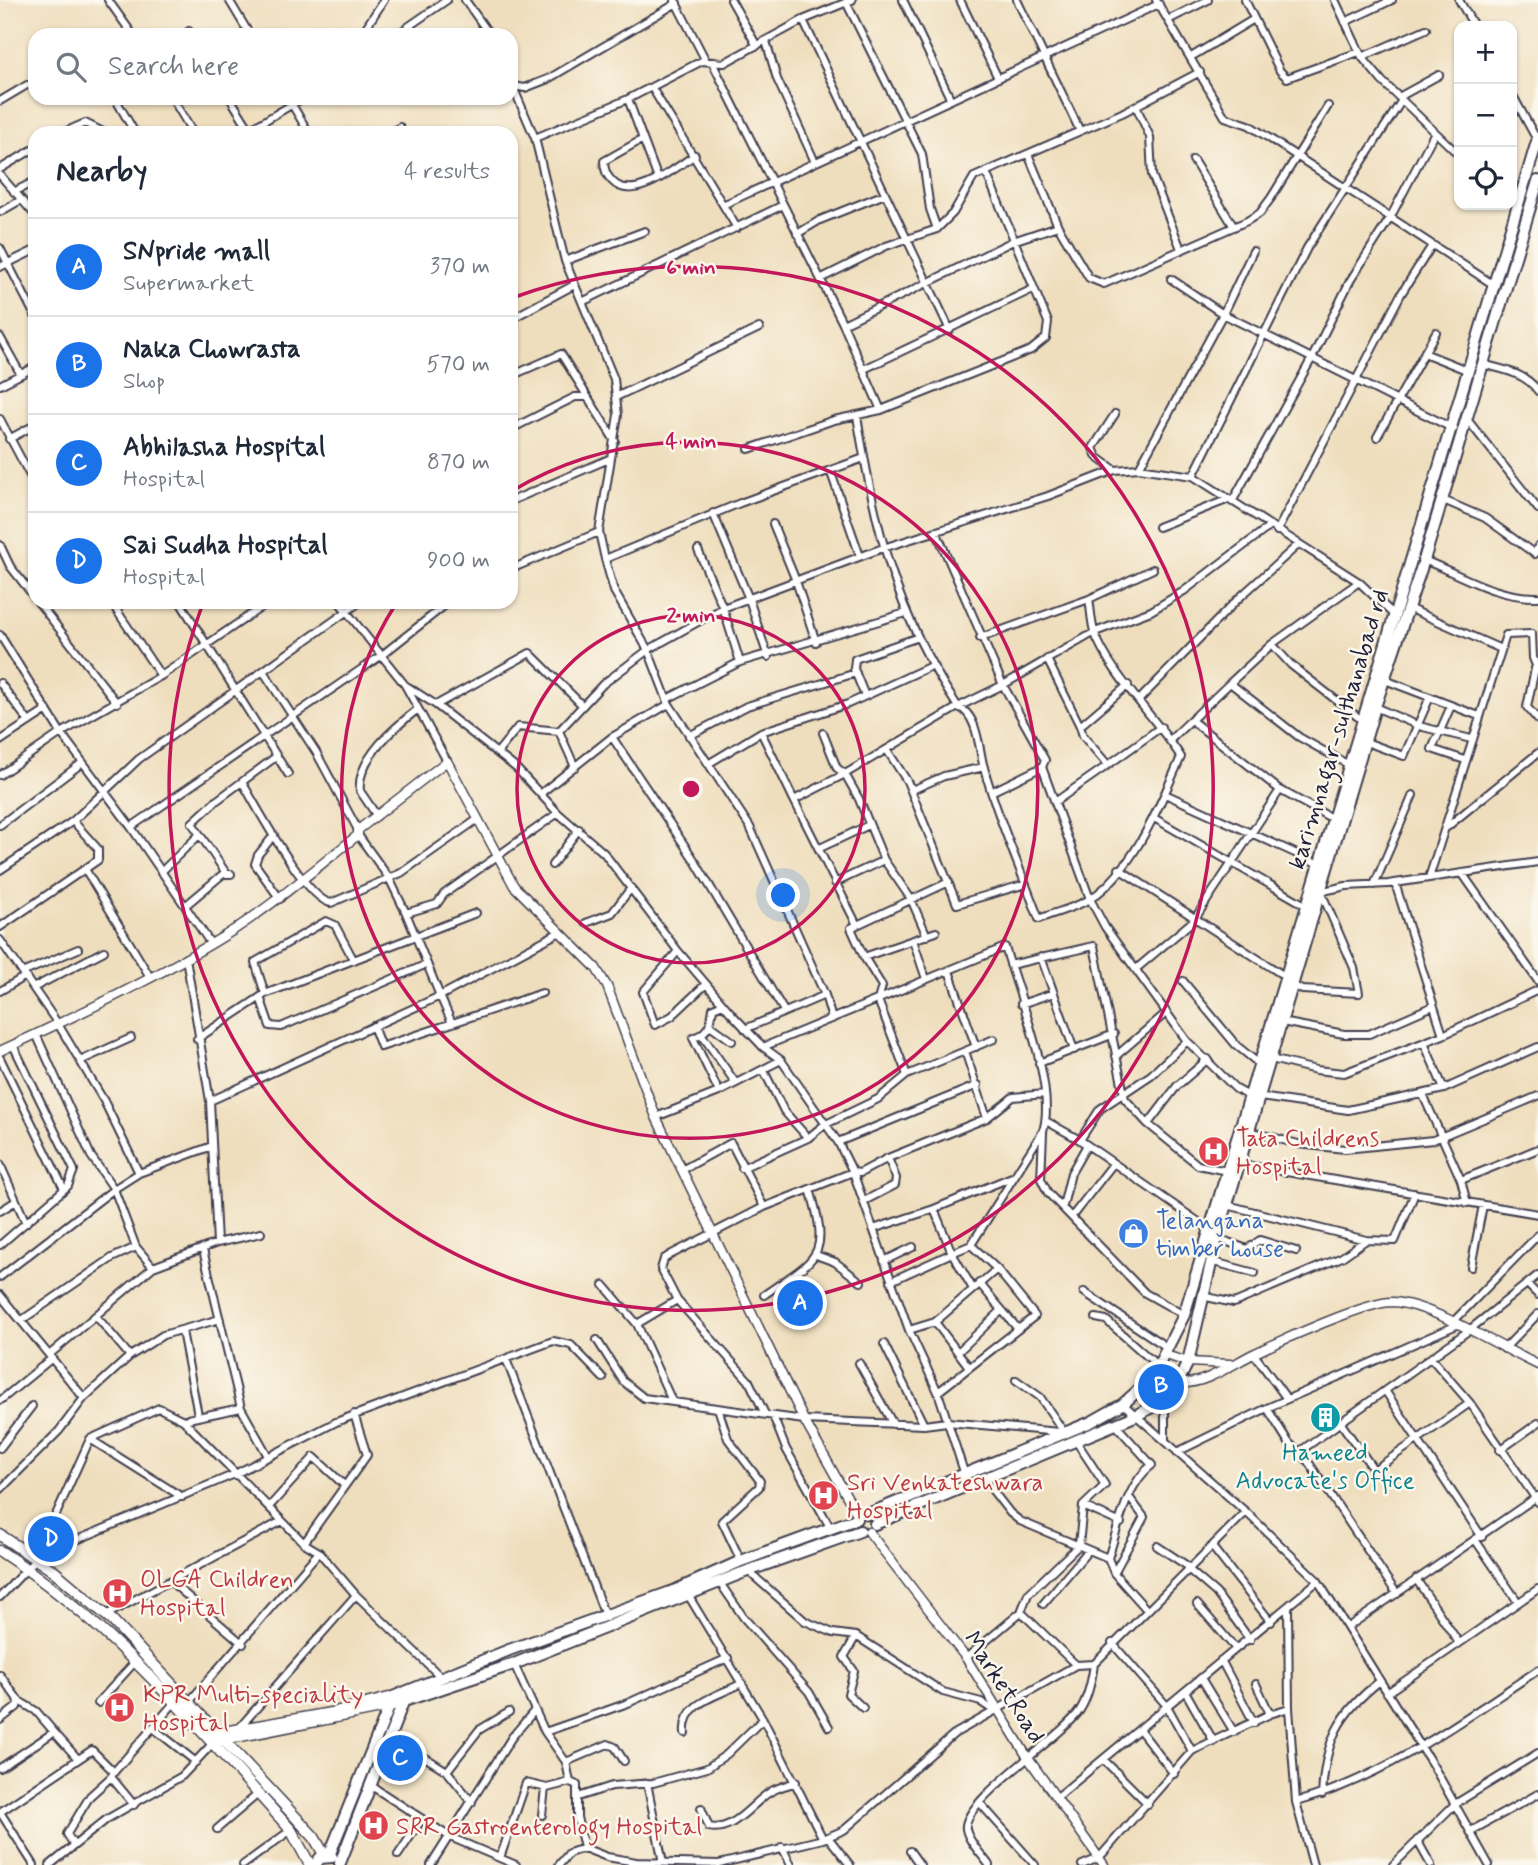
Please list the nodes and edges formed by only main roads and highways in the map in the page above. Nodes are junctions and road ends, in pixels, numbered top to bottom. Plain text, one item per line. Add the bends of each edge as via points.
1 (1538, 139) edge
2 (1538, 184) edge
3 (1517, 197) edge
4 (1513, 210) edge
5 (1457, 430) junction
6 (1419, 558) junction
7 (1312, 897) junction
8 (1290, 981) junction
9 (1254, 1097) junction
10 (861, 1516) junction
11 (868, 1529) junction
12 (0, 1535) edge
13 (0, 1551) edge
14 (607, 1621) junction
15 (398, 1700) junction
16 (220, 1736) junction
17 (209, 1741) junction
18 (327, 1856) junction
19 (340, 1864) edge
20 (313, 1865) edge

1 - 3 highway, karimnagar-sulthanabad rd
2 - 5 highway via 1466,418
4 - 5 highway, karimnagar-sulthanabad rd
5 - 6 highway, karimnagar-sulthanabad rd
5 - 6 highway via 1441,499
6 - 7 highway via 1366,742
6 - 7 highway, karimnagar-sulthanabad rd via 1395,616
7 - 8 highway, karimnagar-sulthanabad rd
7 - 8 highway
8 - 9 highway via 1271,1059
8 - 9 highway, karimnagar-sulthanabad rd via 1258,1063
9 - 10 highway, karimnagar-sulthanabad rd via 1184,1315 1160,1368 1123,1404
9 - 11 highway via 1188,1362 1180,1383 1165,1400
10 - 11 highway
10 - 11 highway
10 - 14 highway via 741,1561
11 - 14 highway
12 - 16 main road via 106,1615
13 - 17 main road via 80,1609
14 - 15 highway via 442,1678
14 - 15 highway via 514,1664
15 - 16 main road
15 - 16 main road via 240,1727
15 - 18 highway
15 - 19 highway
16 - 17 main road
16 - 18 main road
17 - 20 main road via 291,1830
18 - 19 highway
18 - 20 highway

